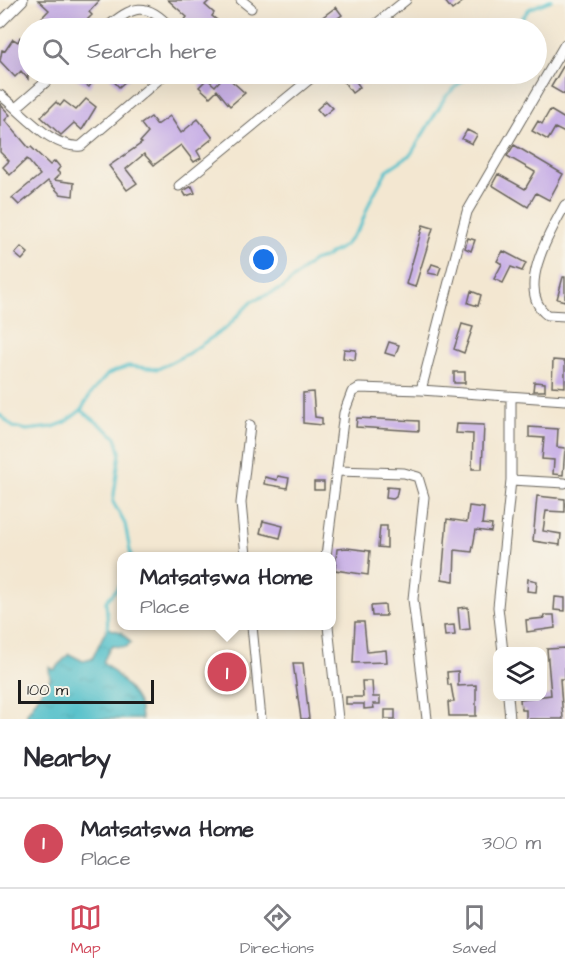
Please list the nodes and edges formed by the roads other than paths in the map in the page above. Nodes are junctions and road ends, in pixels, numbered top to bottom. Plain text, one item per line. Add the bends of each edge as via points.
1 (23, 0) edge
2 (241, 0) edge
3 (406, 0) edge
4 (250, 8) dead end
5 (120, 18) edge
6 (160, 18) edge
7 (384, 18) edge
8 (0, 23) edge
9 (565, 44) edge
10 (547, 75) edge
11 (43, 84) edge
12 (153, 84) edge
13 (304, 84) edge
14 (541, 84) edge
15 (0, 95) edge
16 (16, 107) junction
17 (179, 186) dead end
18 (565, 206) edge
19 (565, 316) edge
20 (421, 390) junction
21 (511, 398) junction
22 (565, 400) edge
23 (250, 425) dead end
24 (337, 471) junction
25 (511, 480) junction
26 (565, 483) edge
27 (246, 552) edge
28 (327, 552) edge
29 (252, 630) edge
30 (328, 630) edge
31 (503, 647) edge
32 (508, 701) edge
33 (261, 719) edge
34 (338, 719) edge
35 (427, 719) edge
36 (510, 719) edge

1 - 8 street
2 - 4 street
3 - 7 street
5 - 6 street via 143,8
9 - 10 street
11 - 16 street
12 - 16 street via 81,146 69,147 48,135
13 - 17 street
14 - 20 street via 466,212
15 - 16 street
18 - 19 street via 542,246 535,291 541,310 547,315
20 - 21 street
20 - 24 street via 359,388 352,392 344,413
21 - 22 street
21 - 25 street
23 - 27 street via 241,503
24 - 28 street
24 - 35 street via 404,473 418,477 422,484 424,497 413,599
25 - 26 street
25 - 31 street via 498,607
29 - 33 street
30 - 34 street
32 - 36 street

